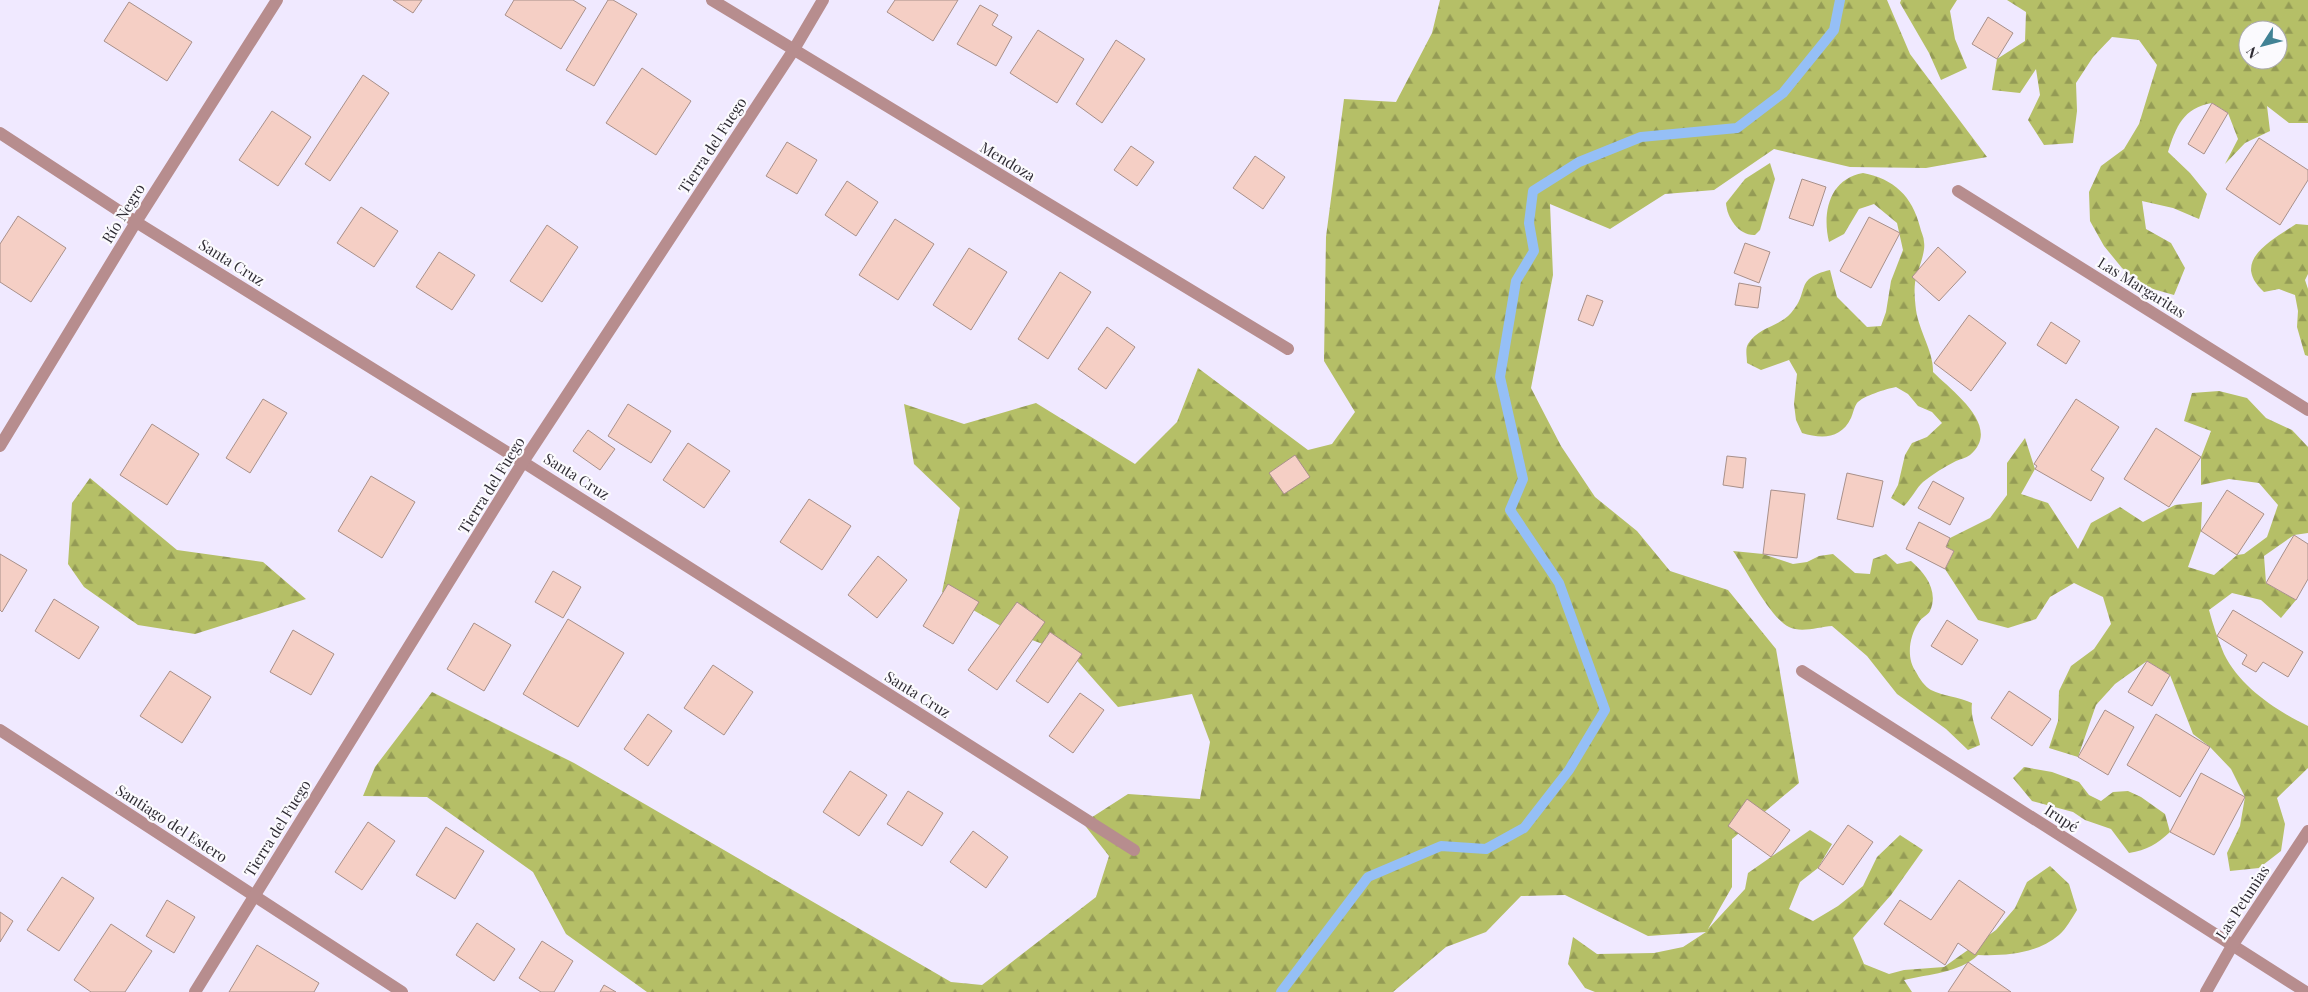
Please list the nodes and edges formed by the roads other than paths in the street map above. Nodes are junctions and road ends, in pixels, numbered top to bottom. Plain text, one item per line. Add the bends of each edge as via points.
1 (277, 0) edge
2 (712, 0) edge
3 (823, 0) edge
4 (793, 51) junction
5 (0, 132) edge
6 (1958, 191) dead end
7 (136, 222) junction
8 (1288, 349) dead end
9 (2308, 410) edge
10 (0, 446) edge
11 (524, 462) junction
12 (1802, 671) dead end
13 (0, 730) edge
14 (2308, 831) edge
15 (1134, 850) dead end
16 (254, 896) junction
17 (2232, 946) junction
18 (195, 992) edge
19 (402, 992) edge
20 (2206, 992) edge
21 (2306, 992) edge

1 - 7 street, Río Negro
2 - 4 street, Mendoza
3 - 4 street, Tierra del Fuego
4 - 8 street, Mendoza
4 - 11 street, Tierra del Fuego
5 - 7 street, Santa Cruz
6 - 9 street, Las Margaritas
7 - 10 street, Río Negro
7 - 11 street, Santa Cruz
11 - 15 street, Santa Cruz
11 - 16 street, Tierra del Fuego
12 - 17 street, Irupé
13 - 16 street, Santiago del Estero
14 - 17 street, Las Petunias
16 - 18 street, Tierra del Fuego
16 - 19 street, Santiago del Estero
17 - 20 street, Las Petunias
17 - 21 street, Irupé

